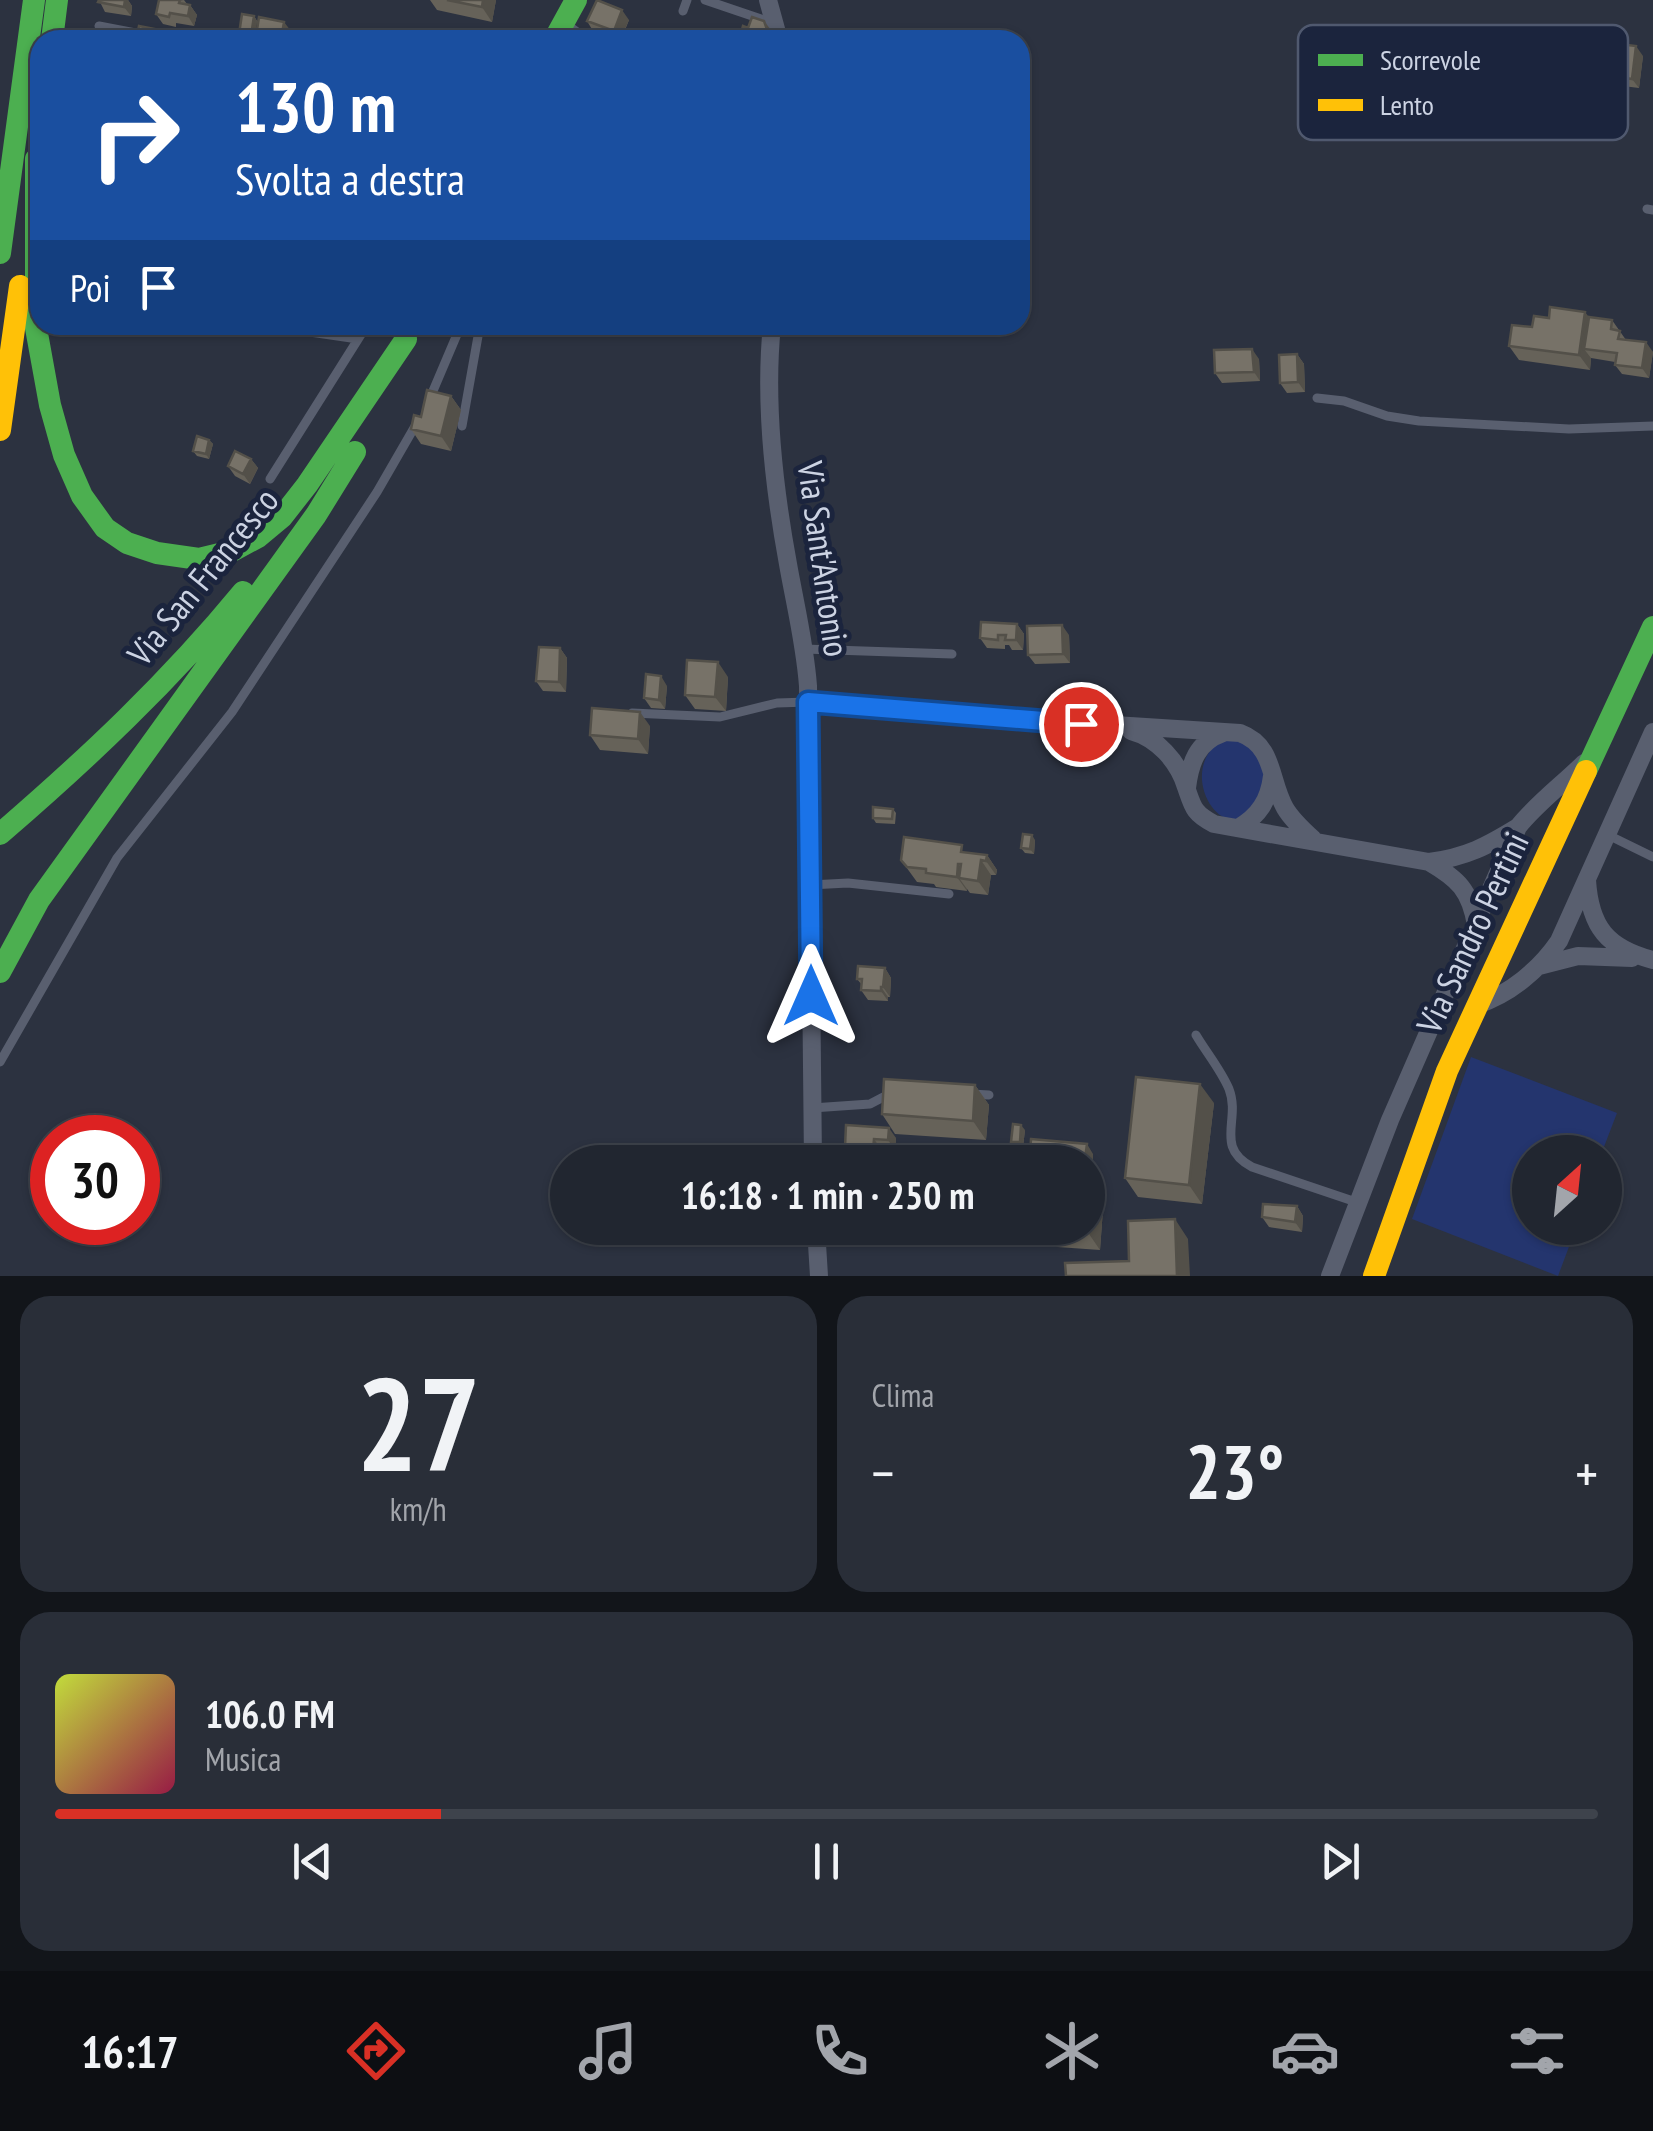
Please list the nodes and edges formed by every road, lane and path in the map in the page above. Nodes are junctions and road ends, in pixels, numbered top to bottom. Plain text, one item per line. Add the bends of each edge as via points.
1 (34, 0) edge
2 (58, 0) edge
3 (576, 0) edge
4 (705, 0) edge
5 (768, 0) edge
6 (99, 26) dead end
7 (54, 30) edge
8 (122, 30) edge
9 (560, 30) edge
10 (772, 30) edge
11 (776, 30) edge
12 (30, 205) edge
13 (0, 253) edge
14 (38, 335) edge
15 (331, 335) edge
16 (360, 335) edge
17 (407, 335) edge
18 (407, 335) edge
19 (408, 335) edge
20 (457, 335) edge
21 (478, 335) edge
22 (771, 335) edge
23 (358, 339) junction
24 (1317, 398) dead end
25 (462, 426) dead end
26 (1653, 426) edge
27 (0, 430) edge
28 (270, 479) dead end
29 (1653, 626) edge
30 (804, 650) junction
31 (952, 654) dead end
32 (808, 702) junction
33 (624, 712) edge
34 (1111, 726) junction
35 (1233, 732) junction
36 (1653, 732) edge
37 (1603, 739) junction
38 (1273, 771) junction
39 (1187, 788) junction
40 (1518, 827) junction
41 (1238, 828) junction
42 (0, 834) edge
43 (1606, 834) junction
44 (1313, 840) junction
45 (1653, 857) edge
46 (1429, 862) junction
47 (1587, 878) junction
48 (810, 885) junction
49 (949, 894) dead end
50 (1476, 925) junction
51 (1653, 960) edge
52 (1538, 966) junction
53 (0, 972) edge
54 (1477, 1005) junction
55 (1196, 1035) dead end
56 (0, 1062) edge
57 (901, 1090) edge
58 (956, 1093) edge
59 (989, 1095) dead end
60 (812, 1108) junction
61 (813, 1145) edge
62 (1359, 1203) junction
63 (817, 1245) edge
64 (818, 1276) edge
65 (1330, 1276) edge
66 (1374, 1276) edge

1 - 13 main road
2 - 7 main road
3 - 9 main road
4 - 10 lane
5 - 11 street
6 - 8 lane
12 - 27 main road
14 - 17 main road via 64,456 82,496 105,528 128,543 199,559 258,537 292,505
15 - 23 lane
16 - 23 lane
18 - 42 main road, Via San Francesco via 326,476 225,615 130,718
19 - 53 main road via 370,429 316,515 40,900
20 - 56 lane via 434,392 378,492 220,729 124,848
21 - 25 lane
22 - 30 street, Via Sant'Antonio via 770,409
23 - 28 lane
24 - 26 lane via 1419,421
29 - 37 main road, Via Sandro Pertini
30 - 31 lane
30 - 32 street, Via Sant'Antonio
32 - 33 lane via 720,717
32 - 34 street
32 - 48 street, Via Sant'Antonio
34 - 35 street
34 - 39 street via 1155,742
35 - 38 street via 1259,744
35 - 39 street via 1202,745
36 - 43 street
37 - 40 street
37 - 54 main road, Via Sandro Pertini
38 - 41 street via 1263,805
38 - 44 street via 1284,806
39 - 41 street via 1192,807 1204,818
40 - 46 street via 1468,855
40 - 50 street
41 - 44 street
43 - 45 lane
43 - 47 street
44 - 46 street
46 - 50 street via 1466,892
47 - 51 street via 1602,932
47 - 52 street via 1566,929
48 - 49 lane
48 - 60 street, Via Sant'Antonio
50 - 62 street
51 - 52 street via 1586,956
52 - 54 street
54 - 66 main road, Via Sandro Pertini
55 - 62 lane via 1228,1088 1231,1142 1240,1160
57 - 60 lane via 870,1104
58 - 59 lane
60 - 61 street, Via Sant'Antonio
62 - 65 street
63 - 64 street

